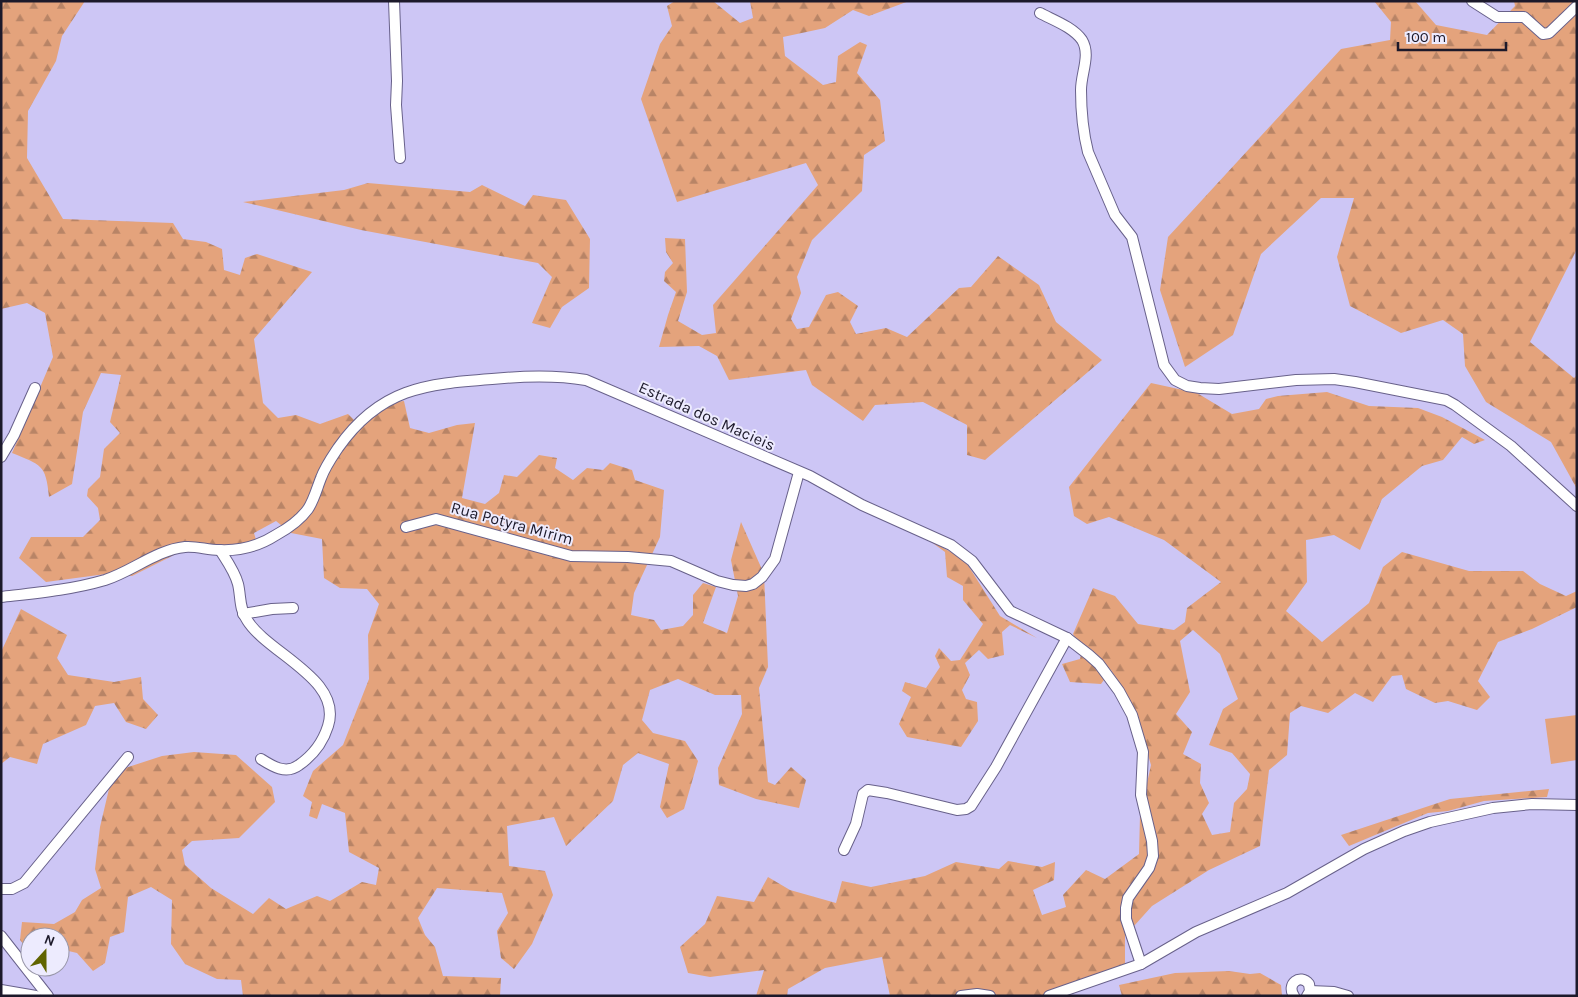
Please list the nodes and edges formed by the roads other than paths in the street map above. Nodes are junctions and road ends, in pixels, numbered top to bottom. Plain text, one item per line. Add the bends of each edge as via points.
1 (394, 1) edge
2 (1472, 1) edge
3 (1577, 6) edge
4 (1040, 13) dead end
5 (400, 158) dead end
6 (35, 388) dead end
7 (1, 457) edge
8 (799, 472) junction
9 (1575, 502) edge
10 (406, 527) dead end
11 (220, 550) junction
12 (1, 597) edge
13 (293, 608) dead end
14 (243, 614) junction
15 (1067, 638) junction
16 (128, 757) dead end
17 (261, 759) dead end
18 (1577, 806) edge
19 (844, 850) dead end
20 (1, 889) edge
21 (1, 936) edge
22 (1141, 964) junction
23 (1, 990) edge
24 (1309, 993) edge
25 (1333, 994) edge
26 (36, 996) edge
27 (48, 996) edge
28 (961, 996) edge
29 (990, 996) edge
30 (1050, 996) edge
31 (1294, 996) edge
32 (1348, 996) edge

1 - 5 street
2 - 3 street via 1497,17 1524,17 1543,34 1549,33
4 - 9 street via 1076,33 1084,45 1086,55 1081,88 1085,141 1114,215 1132,237 1164,366 1175,380 1188,386 1220,389 1334,379 1446,400 1511,446
6 - 7 street
8 - 10 street, Rua Potyra Mirim via 775,558 762,577 746,586 717,581 671,561 571,556 436,519
8 - 11 street, Estrada dos Macieis via 586,380 512,377 454,381 405,393 373,410 357,424 337,450 322,475 311,504 296,521 267,541 244,548
8 - 15 street, Estrada dos Macieis via 951,545 972,561 1010,611
11 - 12 street, Estrada dos Macieis via 185,547 153,557 105,580 54,592
11 - 14 street via 238,581
13 - 14 street
14 - 17 street via 256,632 314,679 322,688 329,706 324,738 304,762 296,768 282,769
15 - 19 street via 971,806 957,810 868,790 863,794 856,824
15 - 22 street, Estrada dos Macieis via 1089,655 1119,691 1132,715 1143,752 1141,795 1153,856 1149,868 1128,898 1126,919
16 - 20 street via 24,883 12,889
18 - 22 street via 1532,804 1493,808 1430,822 1393,835 1287,893 1196,932
21 - 27 street
22 - 30 street
23 - 26 street
24 - 25 street
24 - 31 street via 1310,984 1300,979 1291,986
25 - 32 street
28 - 29 street

